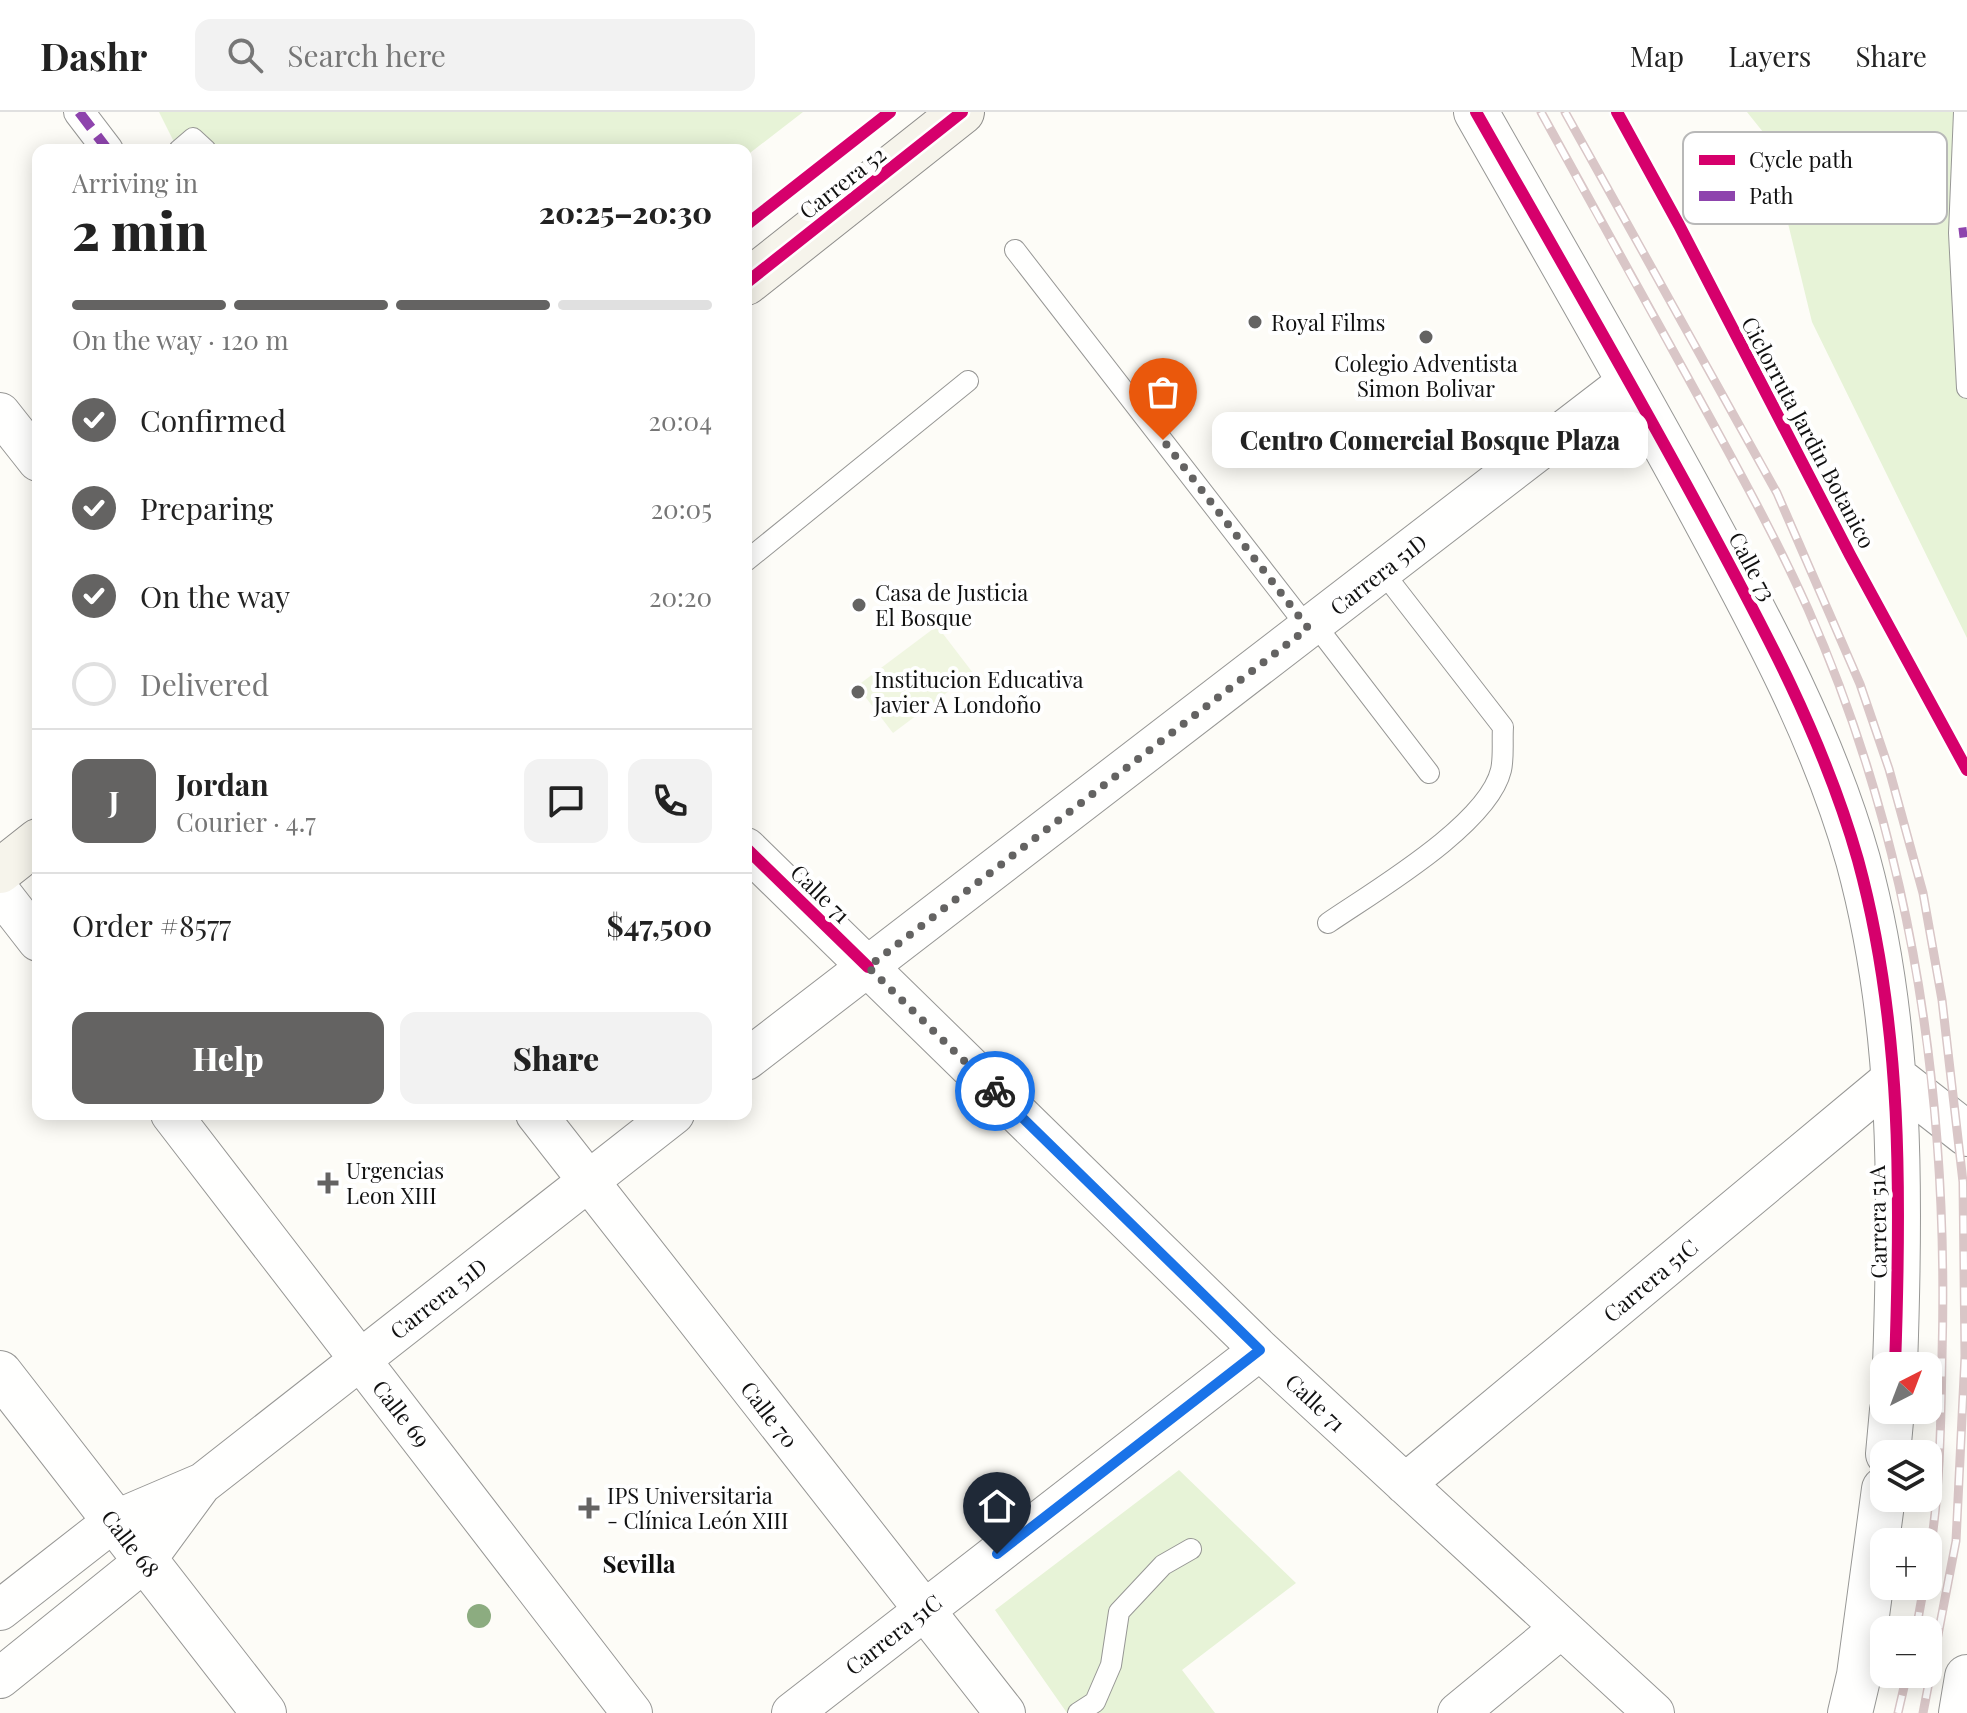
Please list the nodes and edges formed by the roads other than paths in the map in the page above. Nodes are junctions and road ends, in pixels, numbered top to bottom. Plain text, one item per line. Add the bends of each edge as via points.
1 (79, 112) edge
2 (962, 112) edge
3 (1476, 112) edge
4 (1964, 112) edge
5 (103, 144) edge
6 (1015, 250) dead end
7 (752, 278) edge
8 (1630, 380) junction
9 (968, 381) dead end
10 (1967, 388) edge
11 (3, 422) edge
12 (32, 454) edge
13 (752, 556) edge
14 (1382, 571) junction
15 (1311, 625) junction
16 (1429, 773) dead end
17 (32, 846) edge
18 (752, 854) edge
19 (0, 871) edge
20 (0, 892) edge
21 (1328, 923) dead end
22 (32, 933) edge
23 (868, 967) junction
24 (752, 1055) edge
25 (1894, 1077) junction
26 (176, 1120) edge
27 (540, 1120) edge
28 (666, 1120) edge
29 (1967, 1134) edge
30 (586, 1181) junction
31 (1260, 1350) junction
32 (1895, 1352) edge
33 (360, 1359) junction
34 (0, 1373) edge
35 (203, 1483) junction
36 (1405, 1484) junction
37 (1881, 1512) edge
38 (114, 1521) junction
39 (1191, 1549) dead end
40 (145, 1561) junction
41 (0, 1610) edge
42 (925, 1610) junction
43 (1561, 1628) junction
44 (1967, 1677) edge
45 (0, 1678) edge
46 (264, 1713) edge
47 (632, 1713) edge
48 (792, 1713) edge
49 (1005, 1713) edge
50 (1078, 1713) edge
51 (1458, 1713) edge
52 (1654, 1713) edge
53 (1850, 1713) edge
54 (1961, 1713) edge

1 - 5 street
2 - 7 main road, Carrera 52
3 - 8 street, Calle 73
4 - 10 lane via 1959,233
6 - 15 lane
8 - 14 street, Carrera 51D
8 - 25 street, Calle 73 via 1751,604 1821,753 1858,861 1887,999
9 - 13 lane
11 - 12 street
14 - 15 street, Carrera 51D
14 - 21 lane via 1503,727 1501,770 1482,807 1413,865
15 - 16 lane
15 - 23 street, Carrera 51D
17 - 19 main road
18 - 23 street, Calle 71
20 - 22 street
23 - 24 street, Carrera 51D
23 - 31 street, Calle 71
25 - 29 street
25 - 32 street, Carrera 51A via 1899,1252
25 - 36 street, Carrera 51C
26 - 33 street, Calle 69
27 - 30 street, Calle 70
28 - 30 street, Carrera 51D
30 - 33 street, Carrera 51D
30 - 42 street, Calle 70
31 - 36 street, Calle 71
31 - 42 street, Carrera 51C
33 - 35 street, Carrera 51D
33 - 47 street, Calle 69
34 - 38 street, Calle 68
35 - 38 street, Carrera 51D
35 - 40 street, Carrera 51D
36 - 43 street, Calle 71
37 - 53 street
38 - 40 street, Calle 68
38 - 41 street, Carrera 51D
39 - 50 lane via 1163,1565 1119,1612 1111,1665 1095,1702
40 - 45 street, Carrera 51D
40 - 46 street, Calle 68
42 - 48 street, Carrera 51C
42 - 49 street, Calle 70
43 - 51 street
43 - 52 street, Calle 71
44 - 54 street

